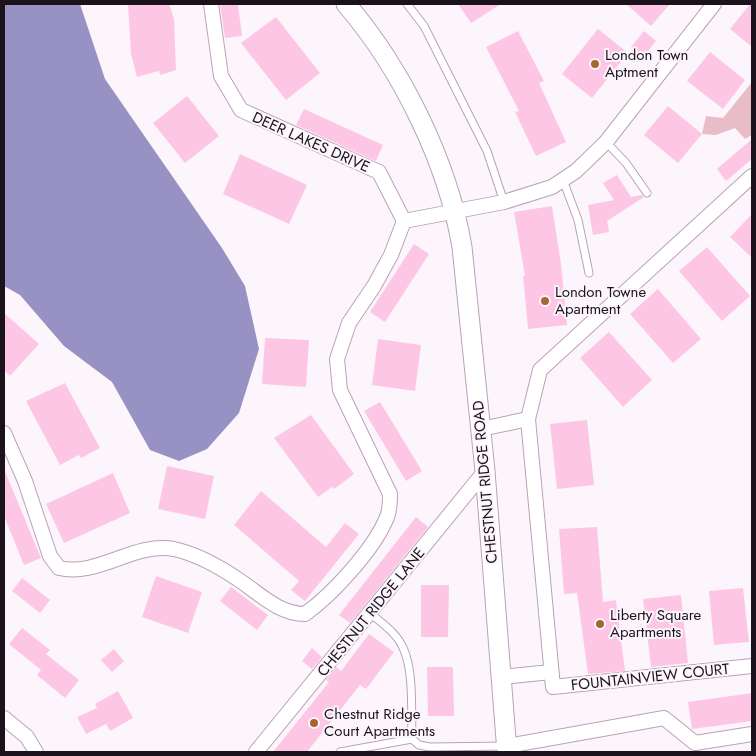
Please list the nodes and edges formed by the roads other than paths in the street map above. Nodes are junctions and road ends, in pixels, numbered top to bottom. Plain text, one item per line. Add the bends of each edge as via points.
1 (211, 4) edge
2 (346, 4) edge
3 (407, 4) edge
4 (714, 4) edge
5 (606, 142) junction
6 (752, 176) edge
7 (563, 180) junction
8 (647, 193) dead end
9 (504, 202) junction
10 (456, 212) junction
11 (404, 221) junction
12 (589, 273) dead end
13 (528, 419) junction
14 (481, 429) junction
15 (4, 433) edge
16 (485, 471) junction
17 (370, 613) junction
18 (752, 666) edge
19 (551, 672) junction
20 (502, 677) junction
21 (4, 718) edge
22 (752, 734) edge
23 (412, 739) junction
24 (539, 746) edge
25 (694, 748) edge
26 (507, 749) edge
27 (36, 752) edge
28 (256, 752) edge
29 (340, 752) edge

1 - 11 street, DEER LAKES DRIVE via 221,76 241,110 379,172
2 - 10 street, CHESTNUT RIDGE ROAD via 396,74 433,146
3 - 9 lane via 424,26 487,150
4 - 5 street
5 - 7 street
5 - 8 lane
6 - 13 street via 540,370
7 - 9 street via 552,187
7 - 12 lane via 578,220
9 - 10 street
10 - 11 street
10 - 14 street, CHESTNUT RIDGE ROAD
11 - 15 street via 374,286 349,323 337,359 340,390 390,494 390,507 387,518 368,547 333,590 306,614 292,614 193,554 173,549 152,548 80,570 59,568 50,556 25,481
13 - 14 street
13 - 19 street
14 - 16 street, CHESTNUT RIDGE ROAD
16 - 17 street, CHESTNUT RIDGE LANE
16 - 20 street, CHESTNUT RIDGE ROAD
17 - 23 lane via 397,637 405,650
17 - 28 street, CHESTNUT RIDGE LANE
18 - 19 street, FOUNTAINVIEW COURT via 553,687
19 - 20 street, FOUNTAINVIEW COURT
20 - 26 street, CHESTNUT RIDGE ROAD
21 - 27 street via 27,737
22 - 25 street
23 - 26 lane via 418,745 430,747
23 - 29 lane
24 - 25 street via 664,718
24 - 26 street

